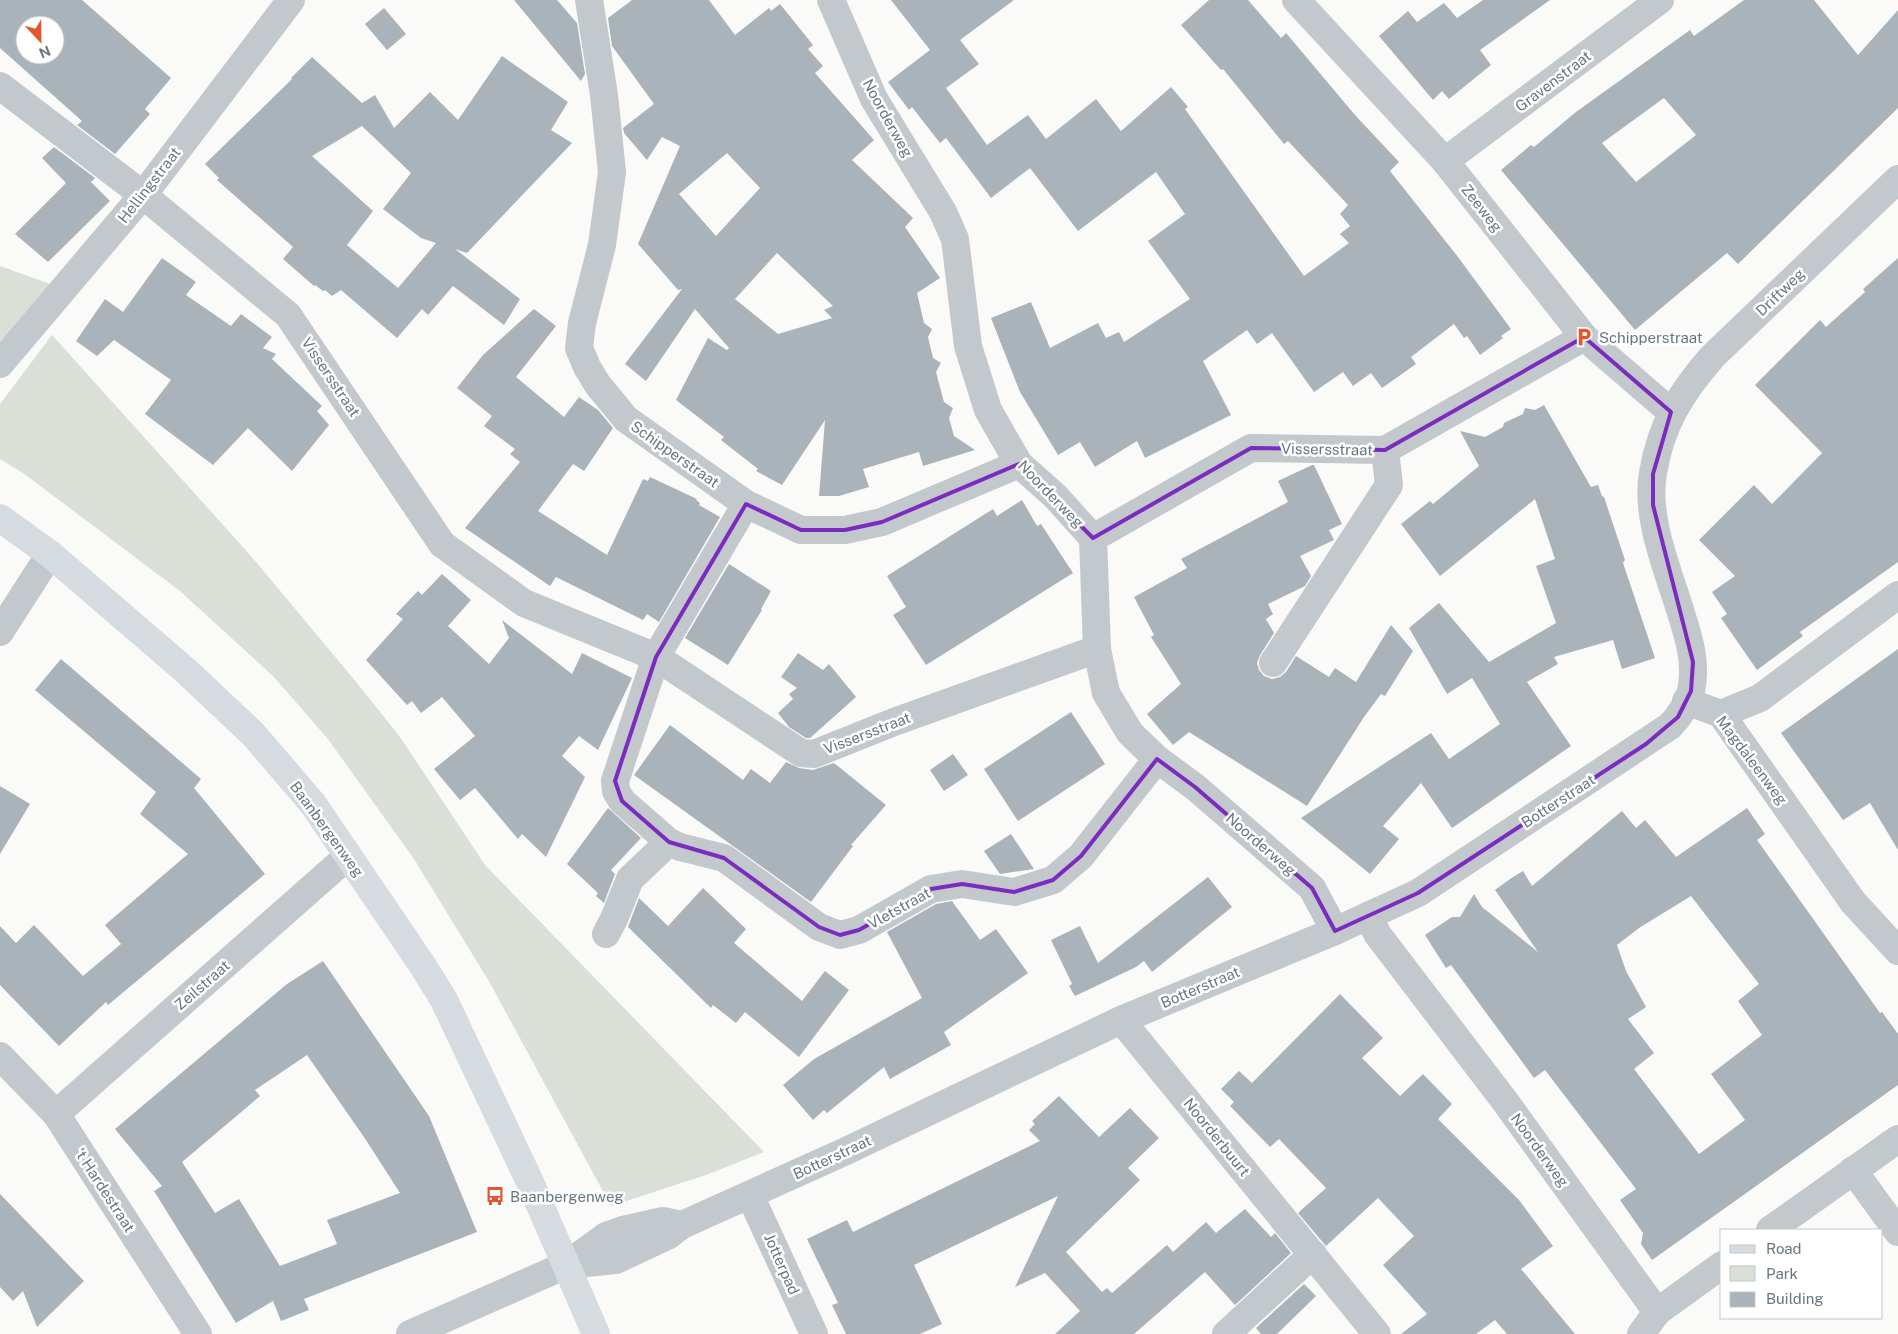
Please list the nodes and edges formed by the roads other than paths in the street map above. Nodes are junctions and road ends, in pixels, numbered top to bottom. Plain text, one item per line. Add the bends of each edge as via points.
1 (291, 0) edge
2 (589, 0) edge
3 (831, 0) edge
4 (1296, 0) edge
5 (1660, 0) edge
6 (0, 86) edge
7 (1445, 161) junction
8 (1898, 179) edge
9 (143, 195) junction
10 (1584, 337) junction
11 (0, 364) edge
12 (1671, 412) junction
13 (1385, 450) junction
14 (1019, 464) junction
15 (746, 504) junction
16 (0, 518) edge
17 (1093, 538) junction
18 (50, 554) junction
19 (1898, 595) edge
20 (0, 632) edge
21 (1097, 648) junction
22 (656, 657) junction
23 (1274, 663) dead end
24 (1686, 701) junction
25 (1721, 714) junction
26 (1156, 759) junction
27 (669, 842) junction
28 (348, 856) junction
29 (1368, 916) junction
30 (1335, 931) junction
31 (606, 934) dead end
32 (1898, 951) edge
33 (1121, 1020) junction
34 (0, 1056) edge
35 (56, 1114) junction
36 (1898, 1139) edge
37 (1853, 1170) junction
38 (750, 1194) junction
39 (1771, 1229) edge
40 (1898, 1232) edge
41 (1312, 1254) junction
42 (566, 1265) junction
43 (1720, 1266) edge
44 (1657, 1312) junction
45 (198, 1334) edge
46 (410, 1334) edge
47 (596, 1334) edge
48 (814, 1334) edge
49 (1226, 1334) edge
50 (1377, 1334) edge
51 (1641, 1334) edge

1 - 9 street, Hellingstraat
2 - 15 street, Schipperstraat via 612,172 602,245 582,323 580,348 598,385 626,419
3 - 14 street, Noorderweg via 874,99 943,212 955,239 968,346 988,410
4 - 7 street, Zeeweg
5 - 7 street, Gravenstraat
6 - 9 street, Vissersstraat
7 - 10 street, Zeeweg
8 - 12 street, Driftweg via 1712,357
9 - 11 street, Hellingstraat
9 - 22 street, Vissersstraat via 288,315 442,544 524,603
10 - 12 street, Zeeweg
10 - 13 street, Vissersstraat
12 - 24 street via 1652,474 1652,505 1658,538 1693,662
13 - 17 street, Vissersstraat via 1251,448
13 - 23 street via 1388,484
14 - 15 street, Schipperstraat via 882,522 845,530 801,530
14 - 17 street, Noorderweg via 1055,496
15 - 22 street
16 - 18 main road, Baanbergenweg
17 - 21 street, Noorderweg
18 - 20 street
18 - 28 main road, Baanbergenweg via 185,670 253,734 313,804
19 - 25 street via 1760,698
21 - 22 street, Vissersstraat via 814,754 800,753
21 - 26 street, Noorderweg via 1106,692 1130,733
22 - 27 street, Vletstraat via 615,781 622,801
24 - 25 street, Magdaleenweg
24 - 29 street, Botterstraat via 1670,726 1646,744 1418,892
25 - 32 street, Magdaleenweg via 1853,902
26 - 27 street, Vletstraat via 1081,856 1053,880 1014,892 962,884 931,889 859,930 840,935 818,927 724,858
26 - 30 street, Noorderweg via 1196,786 1312,888
27 - 31 street via 630,879
28 - 35 street, Zeilstraat
28 - 42 main road, Baanbergenweg via 444,1000
29 - 30 street, Botterstraat
29 - 44 street, Noorderweg via 1378,936 1504,1100
30 - 33 street, Botterstraat
33 - 38 street, Botterstraat
33 - 41 street, Noorderbuurt
34 - 35 street, 't Hardestraat
35 - 45 street, 't Hardestraat
36 - 37 street
37 - 39 street
37 - 40 street
38 - 42 street, Botterstraat via 616,1260
38 - 48 street, Jotterpad
41 - 49 street
41 - 50 street, Noorderbuurt
42 - 46 street, Botterstraat
42 - 47 main road, Baanbergenweg
43 - 44 street
44 - 51 street

